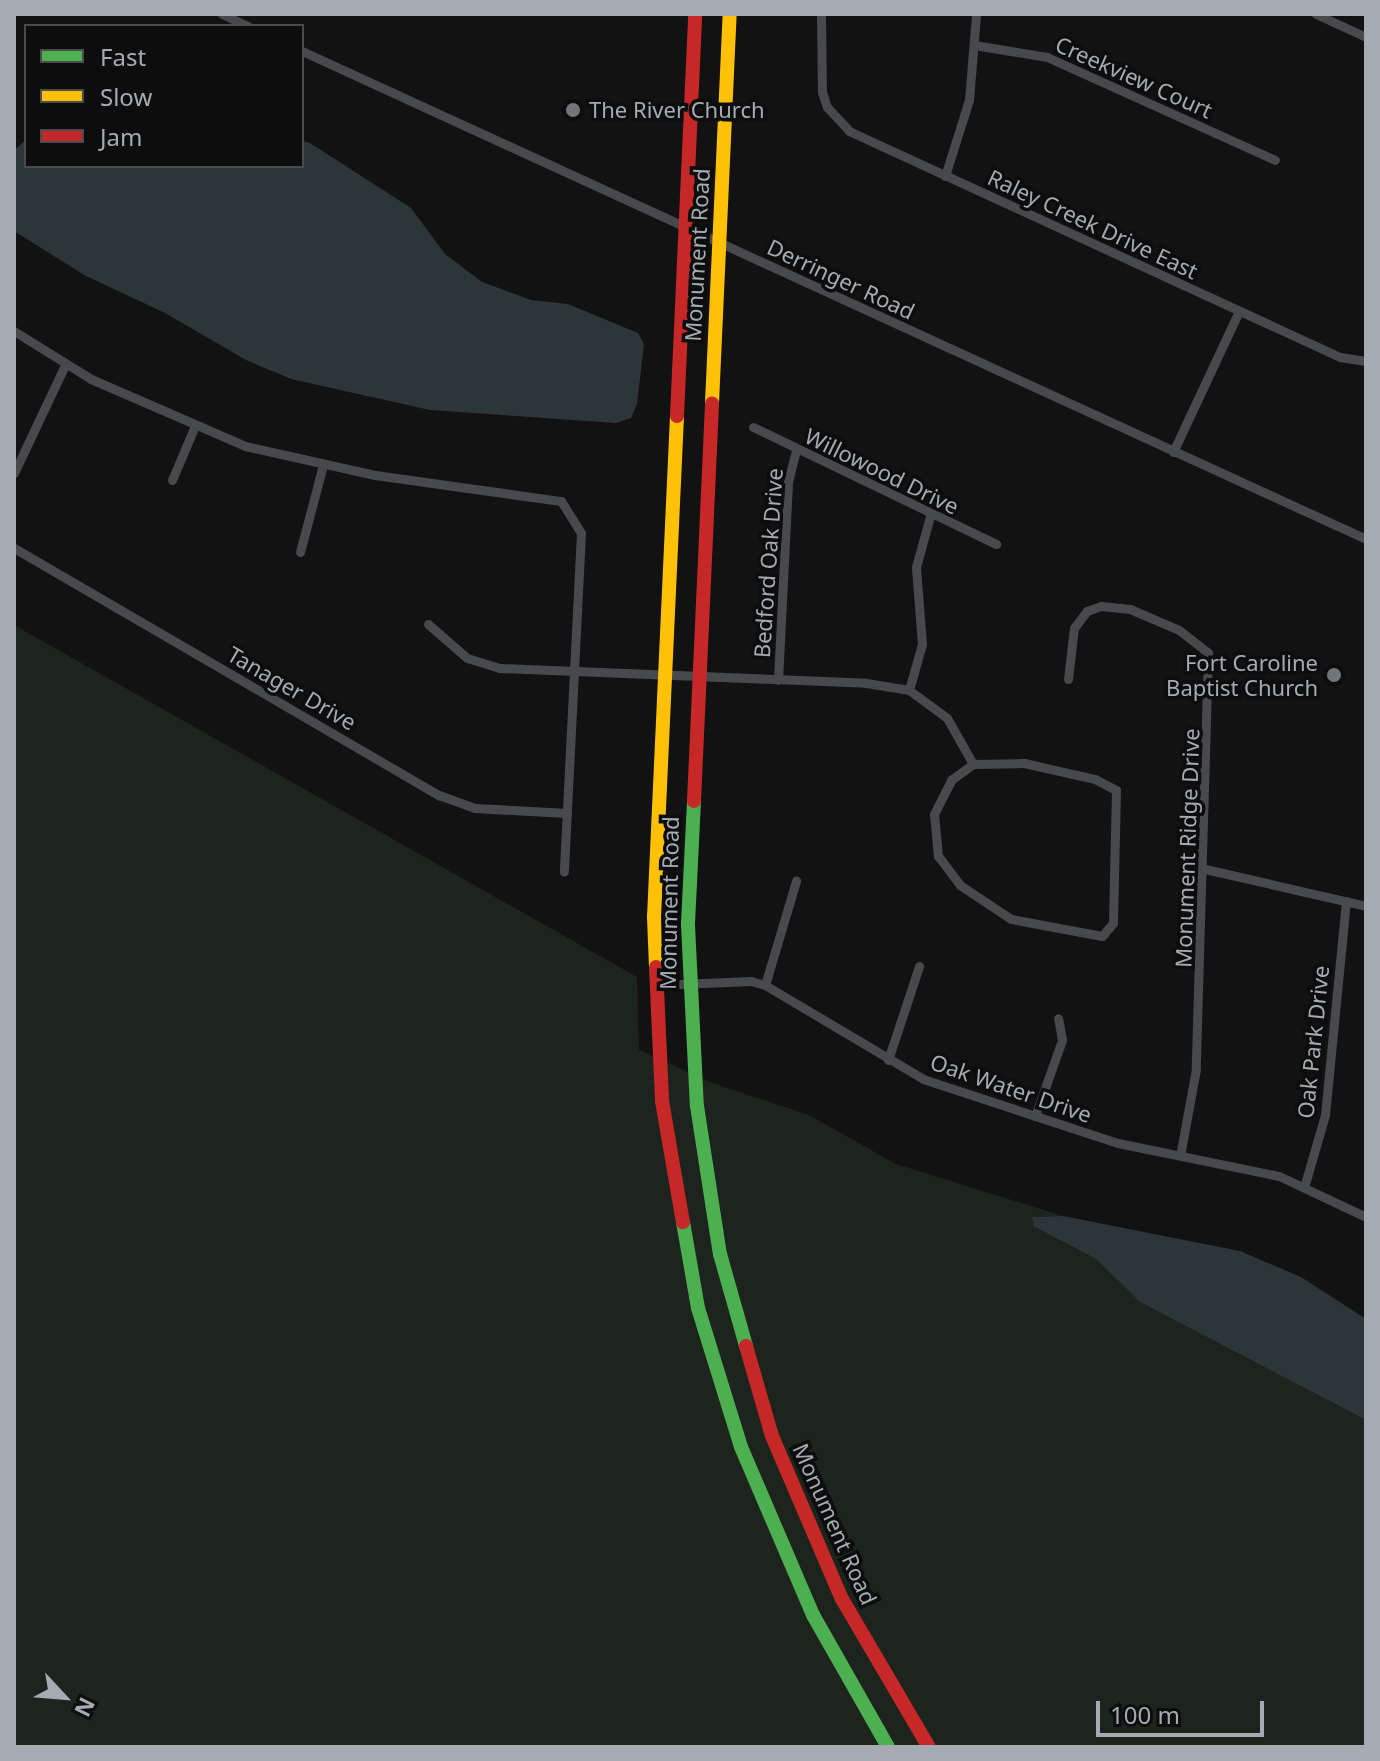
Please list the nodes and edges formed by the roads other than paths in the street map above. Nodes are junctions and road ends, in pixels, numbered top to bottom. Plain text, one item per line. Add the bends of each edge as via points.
1 (222, 14) edge
2 (695, 14) edge
3 (730, 14) edge
4 (821, 14) edge
5 (976, 14) edge
6 (1316, 14) edge
7 (236, 17) edge
8 (1366, 37) edge
9 (974, 45) junction
10 (304, 52) edge
11 (1275, 160) dead end
12 (945, 176) junction
13 (685, 227) junction
14 (719, 242) junction
15 (1239, 311) junction
16 (14, 331) edge
17 (1366, 361) edge
18 (65, 365) junction
19 (753, 427) dead end
20 (194, 428) junction
21 (796, 449) junction
22 (1173, 452) junction
23 (323, 465) junction
24 (14, 473) edge
25 (172, 480) dead end
26 (930, 516) junction
27 (1366, 539) edge
28 (996, 544) dead end
29 (14, 548) edge
30 (300, 552) dead end
31 (428, 624) dead end
32 (574, 671) junction
33 (665, 679) junction
34 (699, 679) junction
35 (1068, 679) dead end
36 (778, 680) junction
37 (909, 690) junction
38 (973, 764) junction
39 (567, 813) junction
40 (1205, 869) junction
41 (564, 872) dead end
42 (796, 881) dead end
43 (1346, 901) junction
44 (1366, 906) edge
45 (919, 966) dead end
46 (689, 983) junction
47 (655, 985) junction
48 (765, 985) junction
49 (1058, 1018) dead end
50 (888, 1060) junction
51 (1035, 1116) junction
52 (1180, 1156) junction
53 (1305, 1184) junction
54 (1366, 1217) edge
55 (888, 1747) edge
56 (929, 1747) edge

1 - 7 street
2 - 13 main road, Monument Road
3 - 14 main road, Monument Road
4 - 12 street, Raley Creek Drive East via 819,77 827,107 849,131
5 - 9 street
6 - 8 street
9 - 11 street, Creekview Court via 1047,57
9 - 12 street via 969,100
10 - 13 street, Derringer Road
12 - 15 street, Raley Creek Drive East
13 - 14 street, Derringer Road
13 - 33 main road, Monument Road
14 - 22 street, Derringer Road
14 - 34 main road, Monument Road
15 - 17 street, Raley Creek Drive East via 1352,361
15 - 22 street
16 - 18 street
18 - 20 street
18 - 24 street
19 - 21 street, Willowood Drive
20 - 23 street
20 - 25 street
21 - 26 street, Willowood Drive
21 - 36 street, Bedford Oak Drive via 788,482
22 - 27 street, Derringer Road
23 - 30 street
23 - 32 street via 561,501 581,533
26 - 28 street, Willowood Drive
26 - 37 street via 916,567 923,635
29 - 39 street, Tanager Drive via 439,795 475,808
31 - 32 street via 453,648 483,665
32 - 33 street
32 - 39 street
33 - 34 street
33 - 47 main road, Monument Road
34 - 36 street
34 - 46 main road, Monument Road
35 - 40 street, Monument Ridge Drive via 1074,628 1087,611 1101,606 1130,609 1179,630 1208,653
36 - 37 street
37 - 38 street via 947,718
38 - 38 street via 945,788 934,814 934,843 960,885 1011,919 1102,936 1112,930 1116,790 1047,766
39 - 41 street
40 - 43 street
40 - 52 street, Monument Ridge Drive via 1196,1069
42 - 48 street
43 - 44 street
43 - 53 street, Oak Park Drive via 1325,1115
45 - 50 street
46 - 47 street, Oak Water Drive
46 - 48 street, Oak Water Drive
46 - 56 main road, Monument Road via 702,1151 720,1254 748,1361 772,1436 842,1599
47 - 55 main road, Monument Road via 662,1101 676,1201 723,1394 792,1572
48 - 50 street, Oak Water Drive
49 - 51 street via 1062,1040
50 - 51 street, Oak Water Drive via 923,1079
51 - 52 street, Oak Water Drive
52 - 53 street, Oak Water Drive
53 - 54 street, Oak Water Drive

